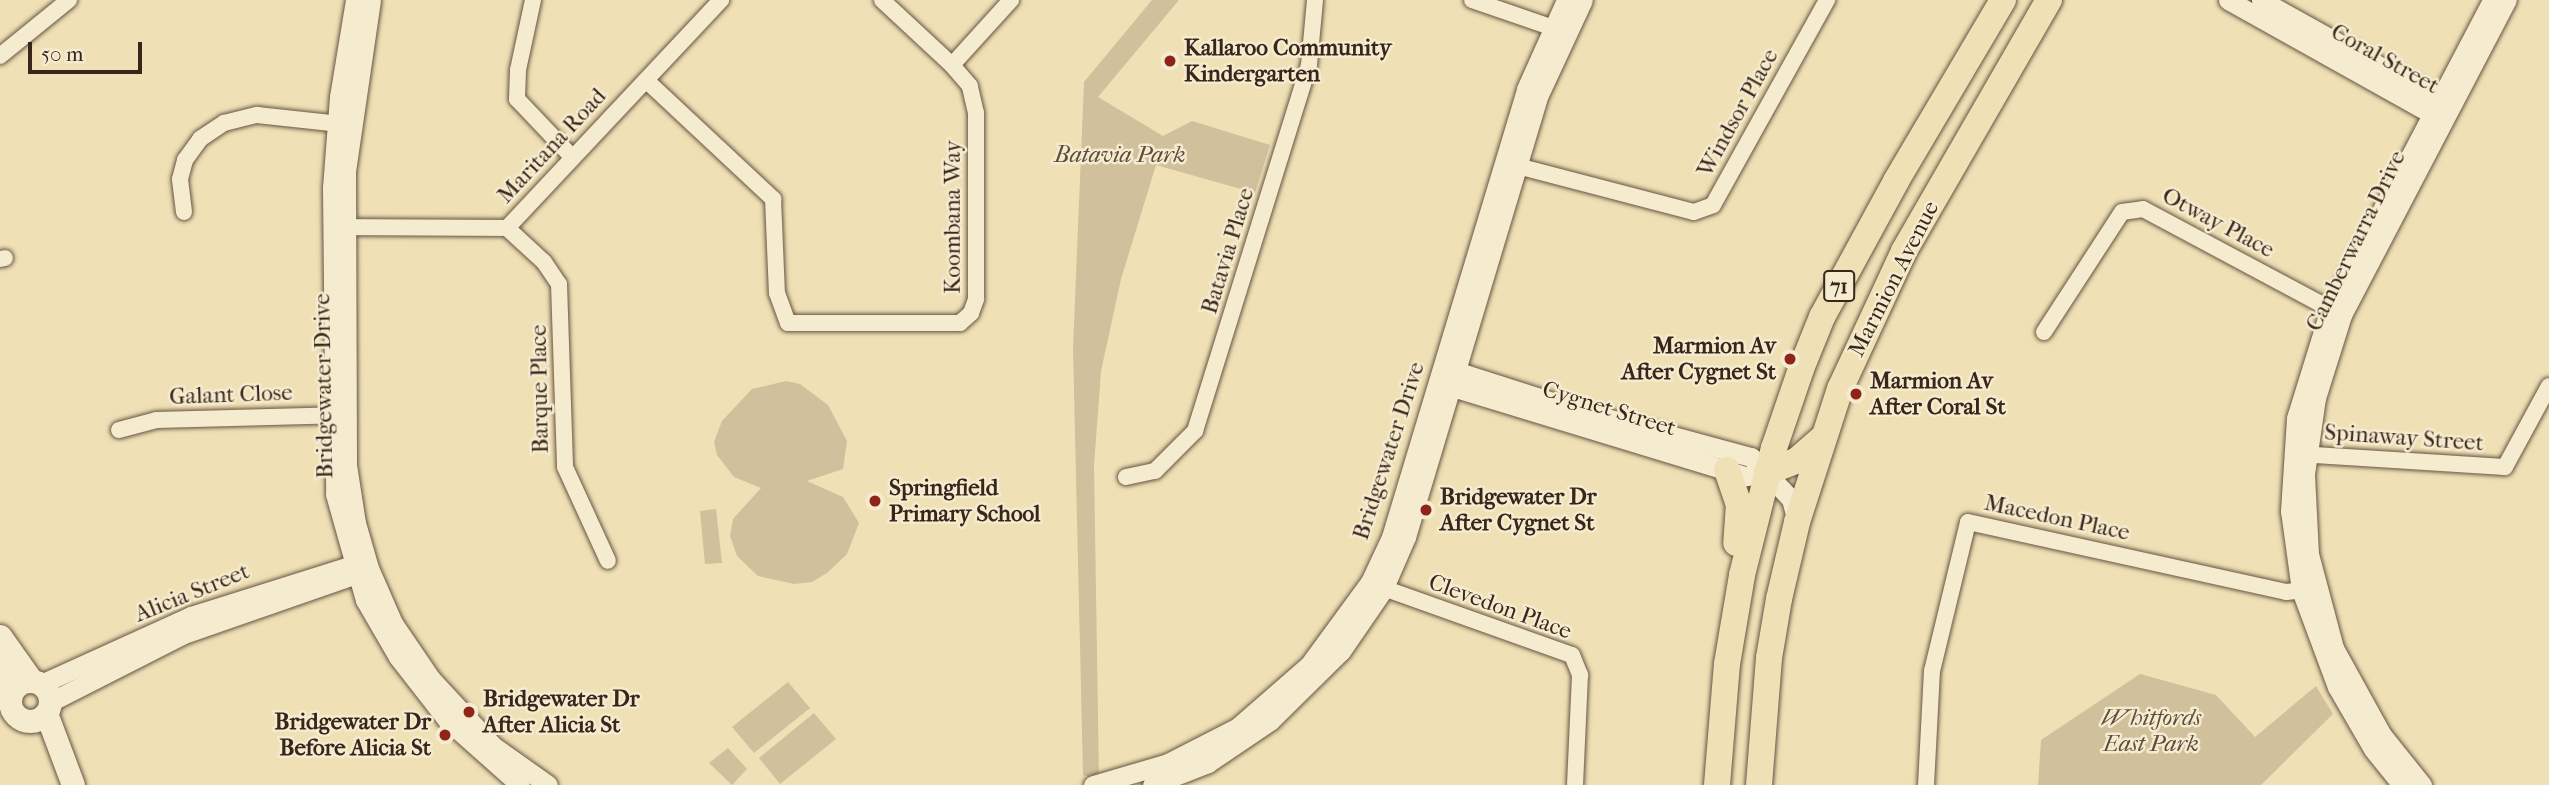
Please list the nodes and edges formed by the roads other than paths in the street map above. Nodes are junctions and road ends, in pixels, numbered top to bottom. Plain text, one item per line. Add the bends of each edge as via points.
1 (69, 0) edge
2 (355, 0) edge
3 (370, 0) edge
4 (533, 0) edge
5 (721, 0) edge
6 (881, 0) edge
7 (1012, 0) edge
8 (1315, 0) edge
9 (1472, 0) edge
10 (1566, 0) edge
11 (1583, 0) edge
12 (1827, 0) edge
13 (2003, 0) edge
14 (2049, 0) edge
15 (2228, 0) edge
16 (2261, 0) edge
17 (2492, 0) edge
18 (2507, 0) edge
19 (1558, 30) junction
20 (0, 56) edge
21 (952, 65) junction
22 (647, 81) junction
23 (2442, 110) junction
24 (344, 125) junction
25 (571, 156) junction
26 (1510, 164) junction
27 (184, 212) dead end
28 (339, 227) junction
29 (507, 228) junction
30 (2336, 312) junction
31 (2044, 332) dead end
32 (1447, 377) junction
33 (2549, 386) edge
34 (339, 415) junction
35 (119, 430) dead end
36 (1822, 439) junction
37 (2300, 454) junction
38 (1727, 470) junction
39 (1767, 472) junction
40 (1126, 477) dead end
41 (1797, 522) junction
42 (608, 561) dead end
43 (361, 568) junction
44 (1377, 586) junction
45 (2308, 590) junction
46 (0, 636) edge
47 (1727, 664) junction
48 (0, 666) edge
49 (11, 694) junction
50 (39, 700) junction
51 (534, 783) edge
52 (59, 785) edge
53 (74, 785) edge
54 (1093, 785) edge
55 (1152, 785) edge
56 (1575, 785) edge
57 (1717, 785) edge
58 (1759, 785) edge
59 (1926, 785) edge
60 (2402, 785) edge
61 (2422, 785) edge

1 - 20 street
2 - 24 street, Bridgewater Drive
3 - 24 street, Bridgewater Drive
4 - 25 street via 518,70 517,99
5 - 22 street, Maritana Road
6 - 21 street
7 - 21 street
8 - 40 street, Batavia Place via 1308,65 1195,431 1155,471
9 - 19 street
10 - 19 street, Bridgewater Drive
11 - 19 street, Bridgewater Drive
12 - 26 street, Windsor Place via 1713,205 1694,212
13 - 39 highway, Marmion Avenue / 71 via 1822,317
14 - 36 highway, Marmion Avenue / 71 via 1904,251 1870,320
15 - 23 street, Coral Street
16 - 23 street, Coral Street
17 - 23 street, Camberwarra Drive
18 - 23 street, Camberwarra Drive
19 - 26 street, Bridgewater Drive
21 - 22 street, Koombana Way via 970,86 976,103 976,299 966,319 946,326 788,323 777,293 773,200
22 - 25 street, Maritana Road
23 - 30 street, Camberwarra Drive
24 - 27 street via 257,116 224,123 200,139 185,160 180,179
24 - 28 street, Bridgewater Drive
25 - 29 street, Maritana Road
26 - 32 street, Bridgewater Drive
28 - 29 street, Maritana Road
28 - 34 street, Bridgewater Drive
29 - 42 street, Barque Place via 544,262 559,284 565,467
30 - 31 street, Otway Place via 2143,209 2122,212
30 - 37 street, Camberwarra Drive
32 - 38 street, Cygnet Street
32 - 39 street, Cygnet Street via 1751,457
32 - 44 street, Bridgewater Drive
33 - 37 street, Spinaway Street via 2505,467
34 - 35 street, Galant Close via 156,420
34 - 43 street, Bridgewater Drive
36 - 39 highway via 1796,461
36 - 41 highway, Marmion Avenue / 71
37 - 45 street, Camberwarra Drive
38 - 39 street, Cygnet Street via 1746,476
38 - 47 highway via 1740,517 1719,644
39 - 41 street, Cygnet Street via 1791,499
39 - 47 highway, Marmion Avenue / 71
41 - 58 highway, Marmion Avenue / 71 via 1769,658
43 - 50 street, Alicia Street via 191,616
43 - 51 street, Bridgewater Drive via 379,628 418,686 476,751
44 - 54 street, Bridgewater Drive via 1308,665 1238,727 1168,763
44 - 55 street, Bridgewater Drive via 1341,651 1270,721 1208,763
44 - 56 street, Clevedon Place via 1572,655 1580,675
45 - 59 street, Macedon Place via 2286,592 1968,522 1932,671
45 - 60 street, Camberwarra Drive via 2337,687
45 - 61 street, Camberwarra Drive via 2359,696 2382,735
46 - 50 main road
47 - 57 highway, Marmion Avenue / 71
48 - 49 main road
49 - 50 main road via 19,684
49 - 50 main road via 13,713
50 - 52 main road
50 - 53 main road

